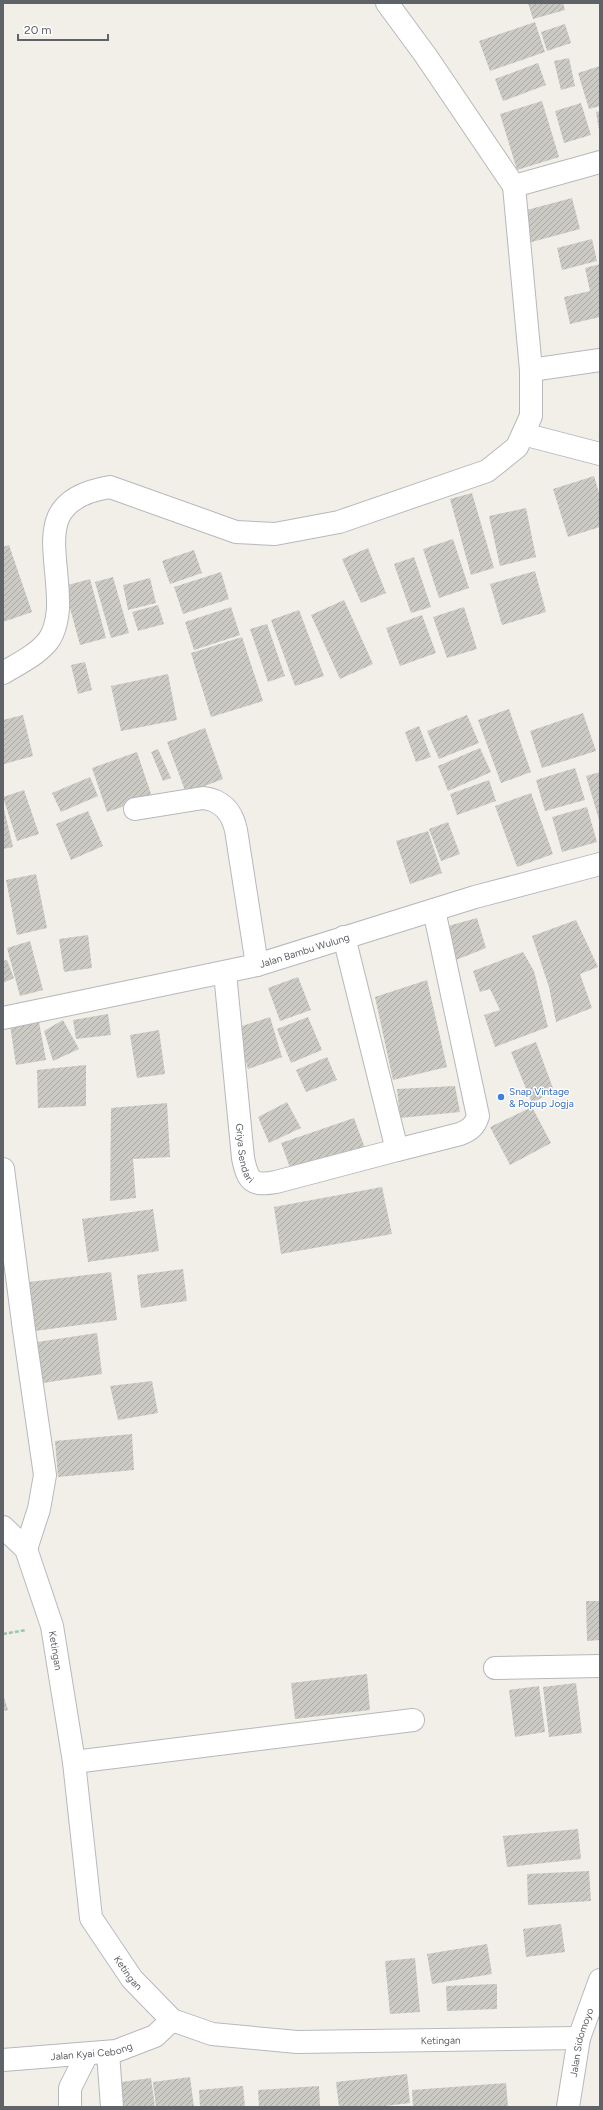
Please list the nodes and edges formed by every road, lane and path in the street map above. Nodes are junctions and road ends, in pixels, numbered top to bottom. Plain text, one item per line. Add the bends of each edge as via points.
1 (387, 3) edge
2 (600, 162) edge
3 (514, 186) junction
4 (600, 360) edge
5 (531, 370) junction
6 (523, 434) junction
7 (600, 454) edge
8 (3, 672) edge
9 (135, 810) dead end
10 (600, 864) edge
11 (434, 910) junction
12 (344, 937) junction
13 (257, 965) junction
14 (225, 973) junction
15 (3, 1018) edge
16 (397, 1150) junction
17 (3, 1169) edge
18 (3, 1527) edge
19 (26, 1549) junction
20 (600, 1666) edge
21 (495, 1668) dead end
22 (413, 1720) dead end
23 (74, 1762) junction
24 (597, 1994) edge
25 (172, 2020) junction
26 (579, 2038) junction
27 (98, 2053) junction
28 (3, 2060) edge
29 (70, 2107) edge
30 (112, 2107) edge
31 (568, 2107) edge

1 - 3 street
2 - 3 street
3 - 5 street
4 - 5 street
5 - 6 street via 531,416
6 - 7 street
6 - 8 street via 517,447 488,471 339,522 275,534 236,532 110,487 91,490 74,498 58,515 52,541 58,599 57,623 48,641 28,659
9 - 13 street via 203,798 221,804 234,819
10 - 11 street, Jalan Bambu Wulung
11 - 12 street, Jalan Bambu Wulung
11 - 16 street, Griya Sendari via 478,1116 470,1130
12 - 13 street, Jalan Bambu Wulung
12 - 16 street
13 - 14 street, Jalan Bambu Wulung
14 - 15 street, Jalan Bambu Wulung
14 - 16 street, Griya Sendari via 243,1158 250,1180 256,1184 276,1182
17 - 19 street via 45,1475 39,1510
18 - 19 street, Ketingan
19 - 23 street, Ketingan via 52,1626
20 - 21 street
22 - 23 street
23 - 25 street, Ketingan via 91,1918 132,1979
24 - 26 street, Jalan Sidomoyo
25 - 26 street, Ketingan via 212,2034 297,2042
25 - 27 street, Jalan Kyai Cebong via 155,2036 138,2044
26 - 31 street, Jalan Sidomoyo
27 - 28 street, Jalan Kyai Cebong
27 - 29 street via 70,2088
27 - 30 street

